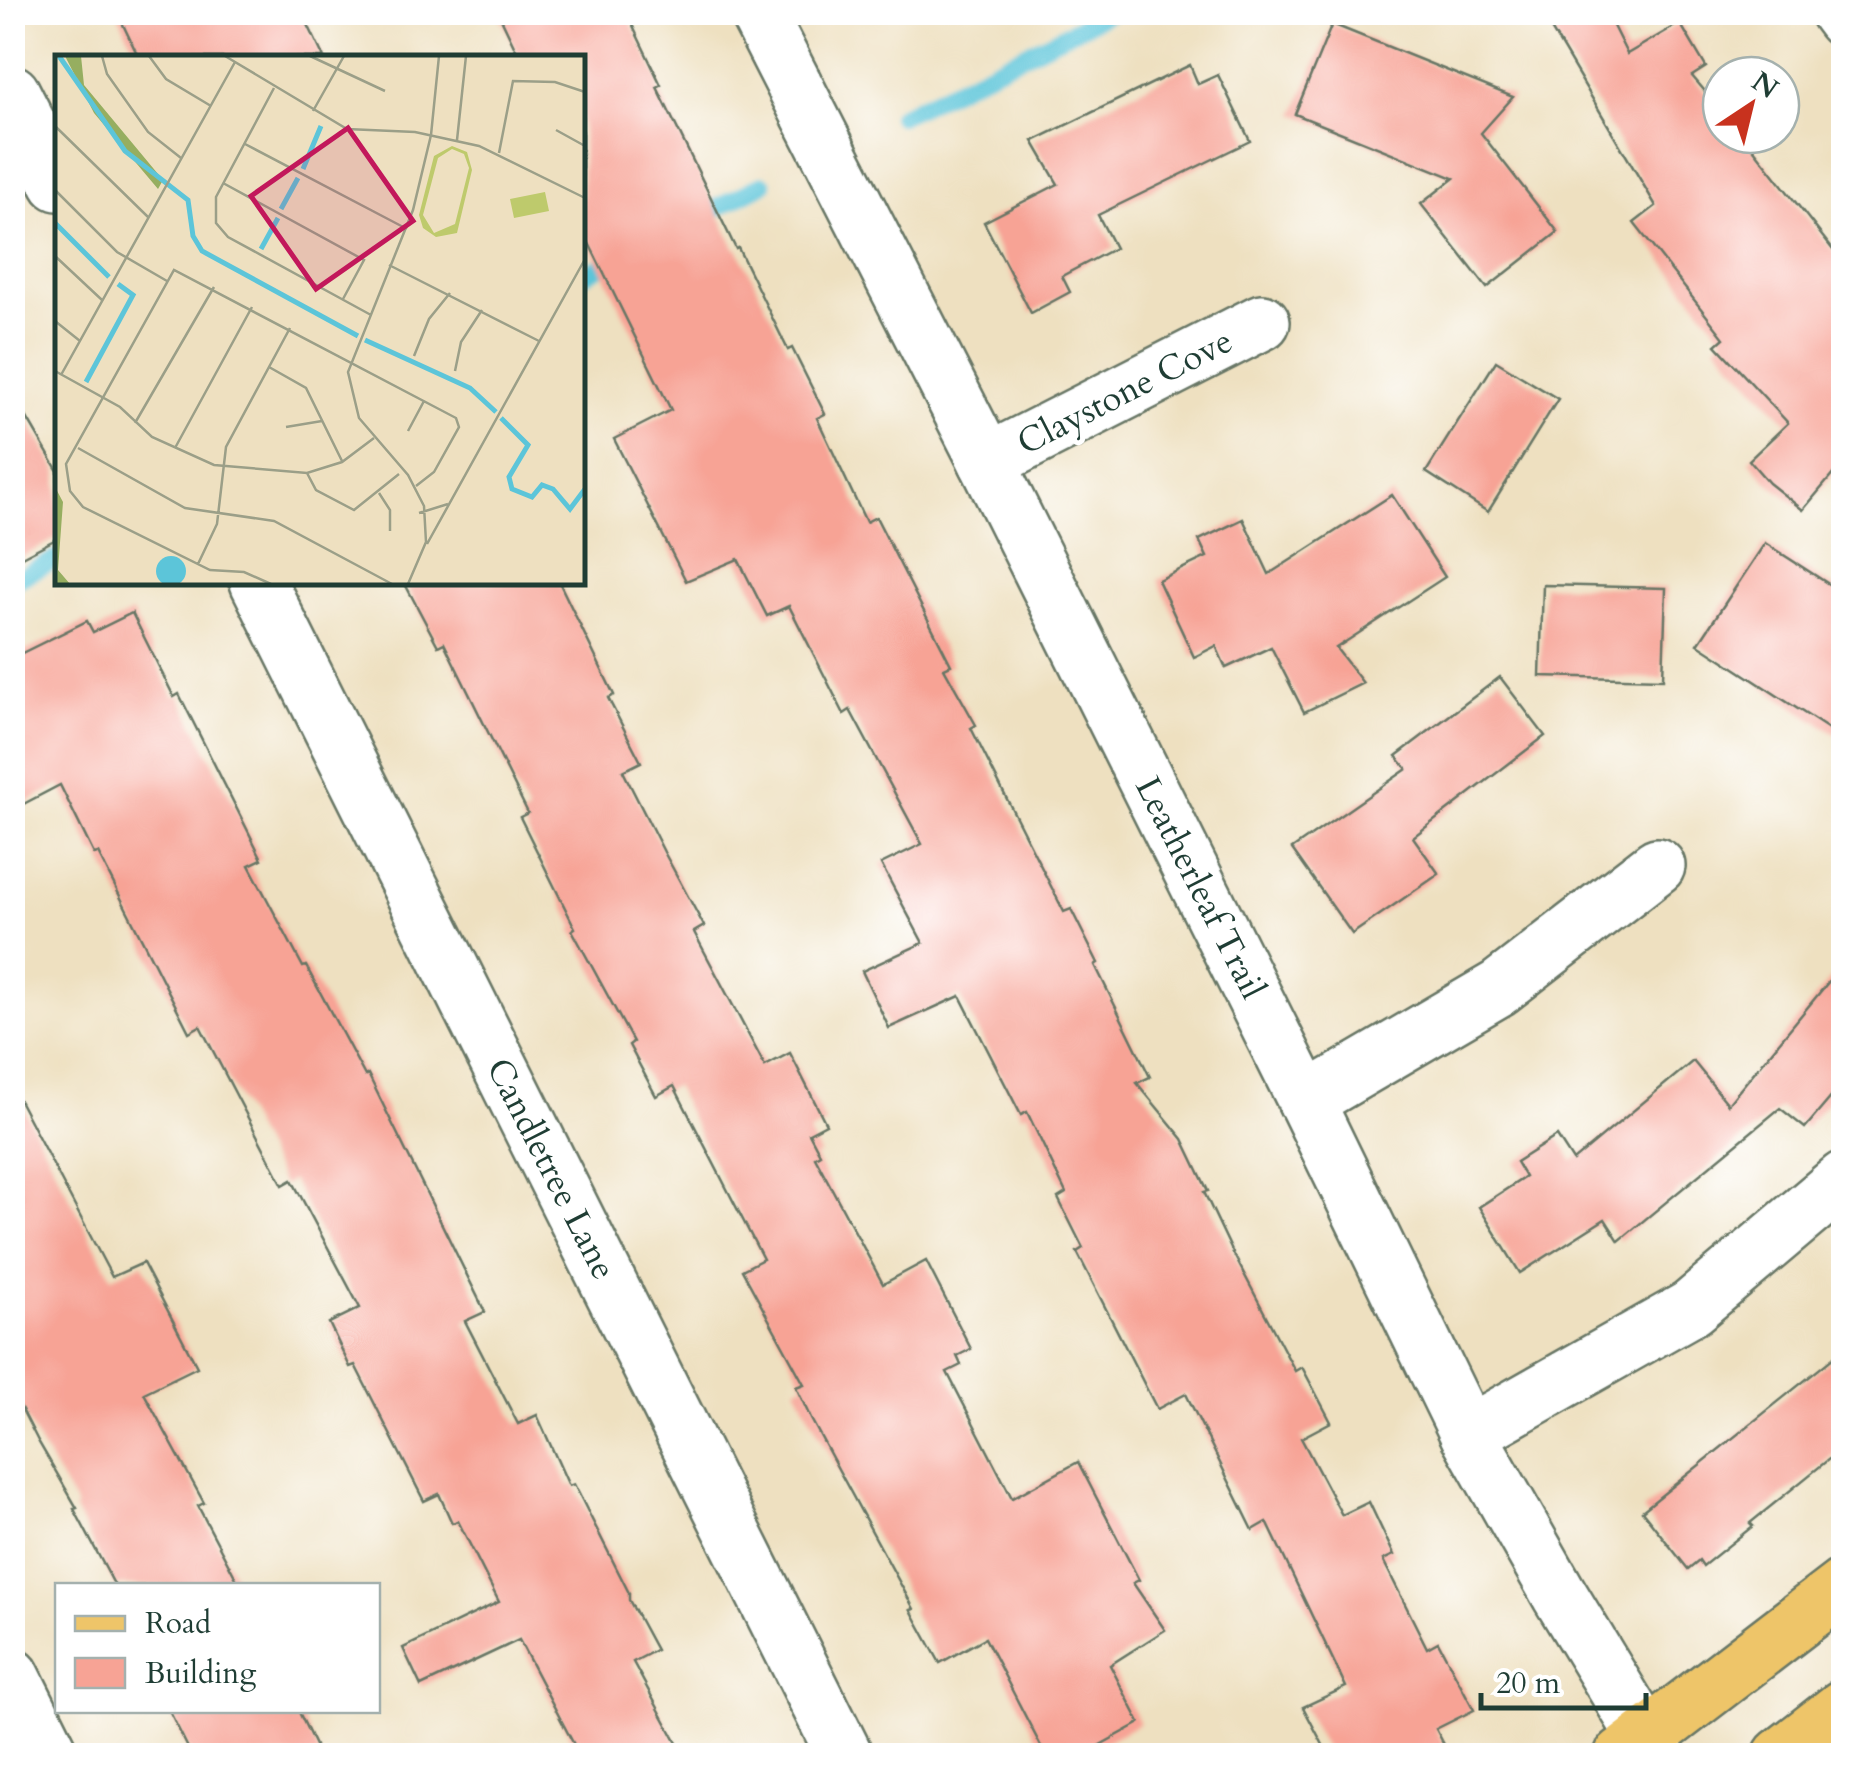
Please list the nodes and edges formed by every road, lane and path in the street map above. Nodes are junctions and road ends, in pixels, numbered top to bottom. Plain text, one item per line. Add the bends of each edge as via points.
1 (756, 12) edge
2 (1838, 12) edge
3 (1844, 20) edge
4 (12, 93) edge
5 (55, 177) edge
6 (1262, 322) dead end
7 (987, 462) junction
8 (260, 585) edge
9 (1657, 866) dead end
10 (1306, 1102) junction
11 (1844, 1179) edge
12 (1468, 1434) junction
13 (1844, 1586) edge
14 (12, 1676) edge
15 (1844, 1707) edge
16 (1642, 1750) edge
17 (52, 1756) edge
18 (845, 1756) edge
19 (1782, 1756) edge

1 - 7 street, Leatherleaf Trail
2 - 3 street
4 - 5 street
6 - 7 street, Claystone Cove
7 - 10 street, Leatherleaf Trail
8 - 18 street, Candletree Lane
9 - 10 street via 1499,988
10 - 12 street, Leatherleaf Trail
11 - 12 street via 1691,1308
12 - 16 street, Leatherleaf Trail
13 - 16 main road
14 - 17 street
15 - 19 main road

